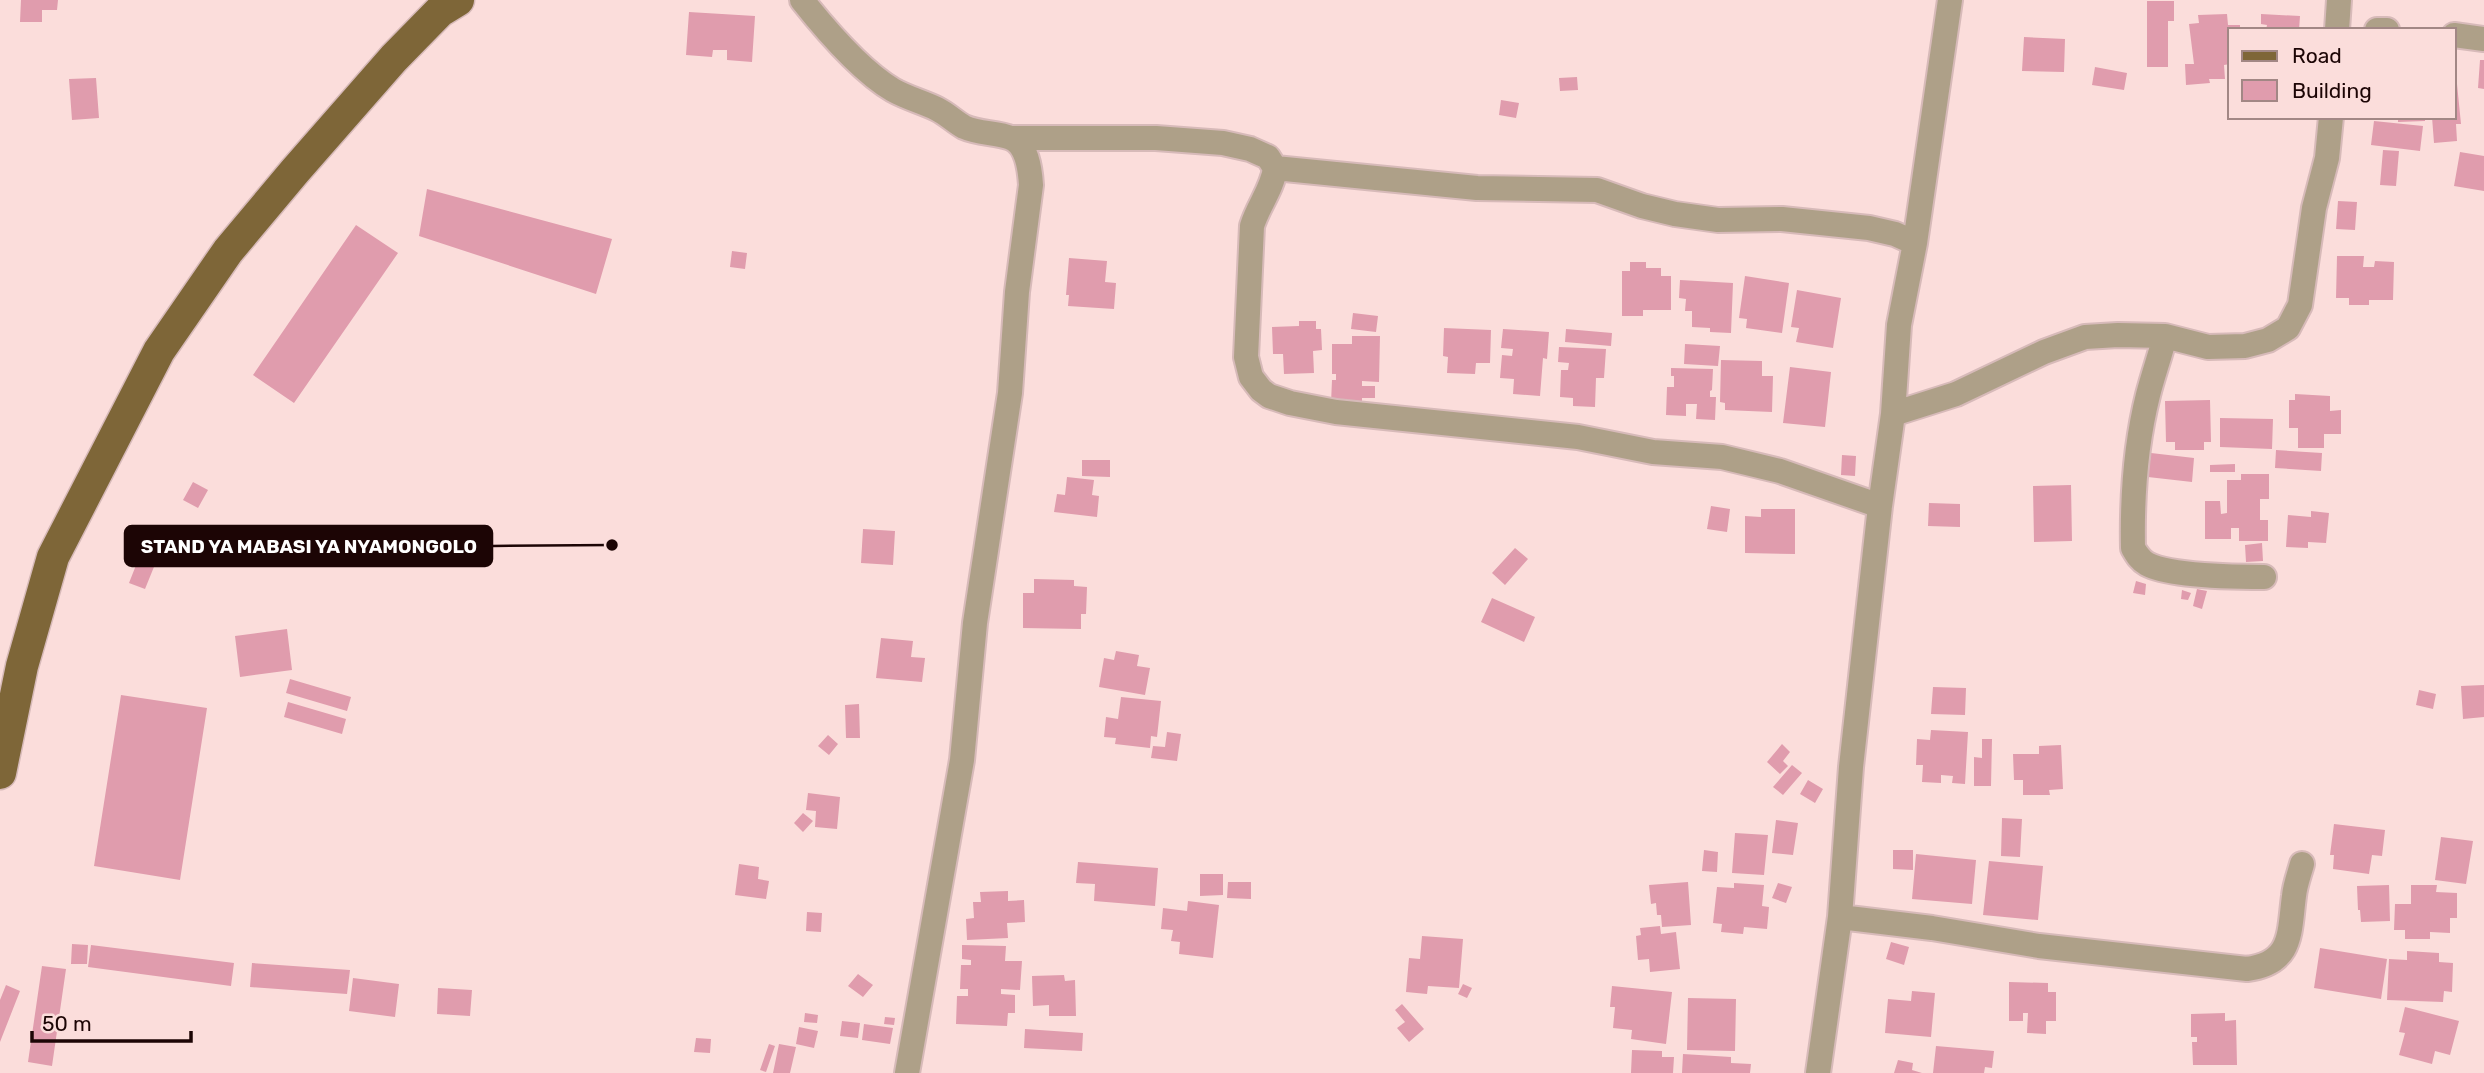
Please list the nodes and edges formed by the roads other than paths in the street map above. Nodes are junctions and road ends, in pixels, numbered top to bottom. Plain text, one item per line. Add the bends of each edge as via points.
1 (458, 0) edge
2 (802, 0) edge
3 (1950, 0) edge
4 (2339, 0) edge
5 (2337, 28) edge
6 (2456, 35) edge
7 (2484, 39) edge
8 (2331, 119) edge
9 (1011, 138) junction
10 (1064, 139) junction
11 (1275, 168) junction
12 (1031, 185) junction
13 (1915, 243) junction
14 (2165, 336) junction
15 (1893, 414) junction
16 (1880, 506) junction
17 (2264, 577) dead end
18 (0, 773) edge
19 (2302, 864) dead end
20 (1840, 917) junction
21 (907, 1073) edge
22 (1818, 1073) edge

1 - 18 main road via 440,11 394,58 295,171 228,251 159,351 54,557 22,666
2 - 9 street via 845,49 894,90 965,127
3 - 13 street
4 - 5 street
6 - 7 street
8 - 14 street via 2300,304 2288,328 2268,340 2245,345 2208,347
9 - 10 street
9 - 12 street via 1026,156
10 - 11 street via 1156,138 1223,144 1250,149 1268,158
10 - 12 street
11 - 13 street via 1477,188 1597,190 1675,214 1869,228
11 - 16 street via 1252,226 1246,357 1251,377 1269,396 1336,412 1722,457 1780,471
12 - 21 street via 1010,393 975,623 962,760
13 - 15 street via 1899,325
14 - 15 street via 2084,337 1956,394
14 - 17 street via 2141,434 2133,548 2154,567
15 - 16 street
16 - 20 street via 1851,766
19 - 20 street via 2290,936 2264,967 2247,969 2039,946
20 - 22 street

